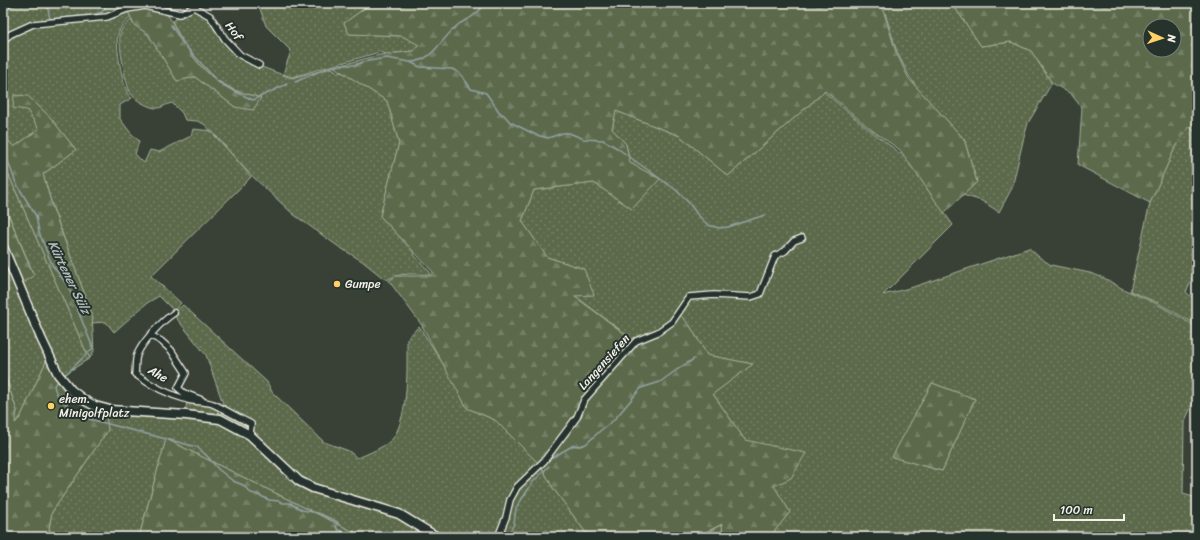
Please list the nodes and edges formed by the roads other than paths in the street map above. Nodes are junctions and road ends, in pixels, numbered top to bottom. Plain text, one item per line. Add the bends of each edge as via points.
1 (145, 5) edge
2 (194, 5) edge
3 (3, 40) edge
4 (259, 65) dead end
5 (802, 238) dead end
6 (3, 247) edge
7 (174, 313) dead end
8 (150, 335) junction
9 (211, 404) junction
10 (250, 435) junction
11 (1197, 532) edge
12 (437, 537) edge
13 (498, 537) edge
14 (1193, 537) edge

1 - 2 street, Hof via 180,14
1 - 3 street, Hof via 106,16 33,24
2 - 4 street, Hof via 210,16 225,40 240,55
5 - 13 street, Langensiefen via 775,256 760,294 751,297 689,297 672,322 658,332 636,341 584,400 577,417 544,461 517,487
6 - 10 main road via 58,374 65,384 84,400 101,408 118,411 186,414 220,419
7 - 8 street, Ahe via 164,319
8 - 9 street, Ahe via 170,350 186,373 178,388
8 - 9 street, Ahe via 137,356 135,374 158,388 187,400
9 - 10 street, Ahe via 251,424
10 - 12 main road via 299,481 313,488 399,514
11 - 14 street

